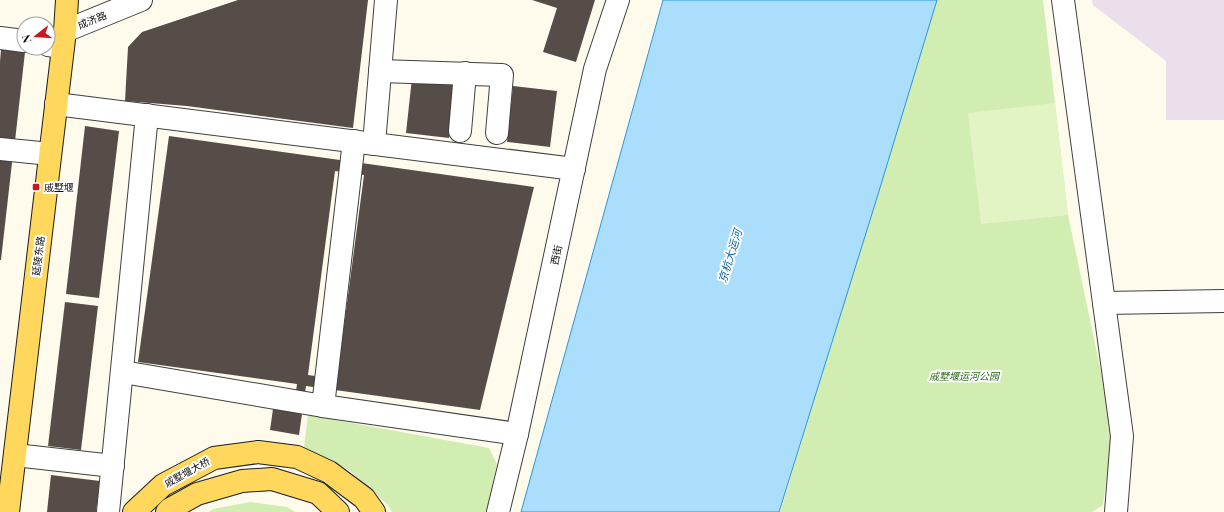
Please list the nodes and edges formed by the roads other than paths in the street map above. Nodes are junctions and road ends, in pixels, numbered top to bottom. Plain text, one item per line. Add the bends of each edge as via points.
1 (67, 0) edge
2 (142, 0) edge
3 (386, 0) edge
4 (618, 0) edge
5 (1063, 0) edge
6 (0, 38) edge
7 (16, 40) edge
8 (59, 41) edge
9 (380, 71) junction
10 (465, 73) junction
11 (56, 104) junction
12 (147, 115) junction
13 (460, 131) dead end
14 (497, 133) dead end
15 (364, 142) junction
16 (0, 149) edge
17 (50, 154) junction
18 (574, 169) junction
19 (1224, 301) edge
20 (1104, 303) junction
21 (123, 372) junction
22 (323, 406) junction
23 (517, 434) junction
24 (15, 455) junction
25 (113, 466) junction
26 (6, 499) edge
27 (108, 512) edge
28 (134, 512) edge
29 (167, 512) edge
30 (338, 512) edge
31 (374, 512) edge
32 (498, 512) edge
33 (1116, 512) edge

1 - 8 main road, 延陵东路
2 - 8 street, 成济路
3 - 9 street
4 - 18 street, 西街 via 596,69
5 - 20 street
6 - 7 street
8 - 11 main road, 延陵东路
9 - 10 street
9 - 15 street
10 - 13 street
10 - 14 street via 502,74
11 - 12 street
11 - 17 main road, 延陵东路
12 - 15 street
12 - 21 street
15 - 18 street
15 - 22 street
16 - 17 street
17 - 24 main road, 延陵东路
18 - 23 street, 西街
19 - 20 street
20 - 33 street via 1122,436
21 - 22 street
21 - 25 street
22 - 23 street
23 - 32 street, 西街
24 - 25 street
24 - 26 main road, 延陵东路
25 - 27 street
28 - 31 main road, 戚墅堰大桥 via 163,485 214,458 258,452 297,457 329,472 364,498
29 - 30 main road via 197,494 242,481 272,479 318,493

